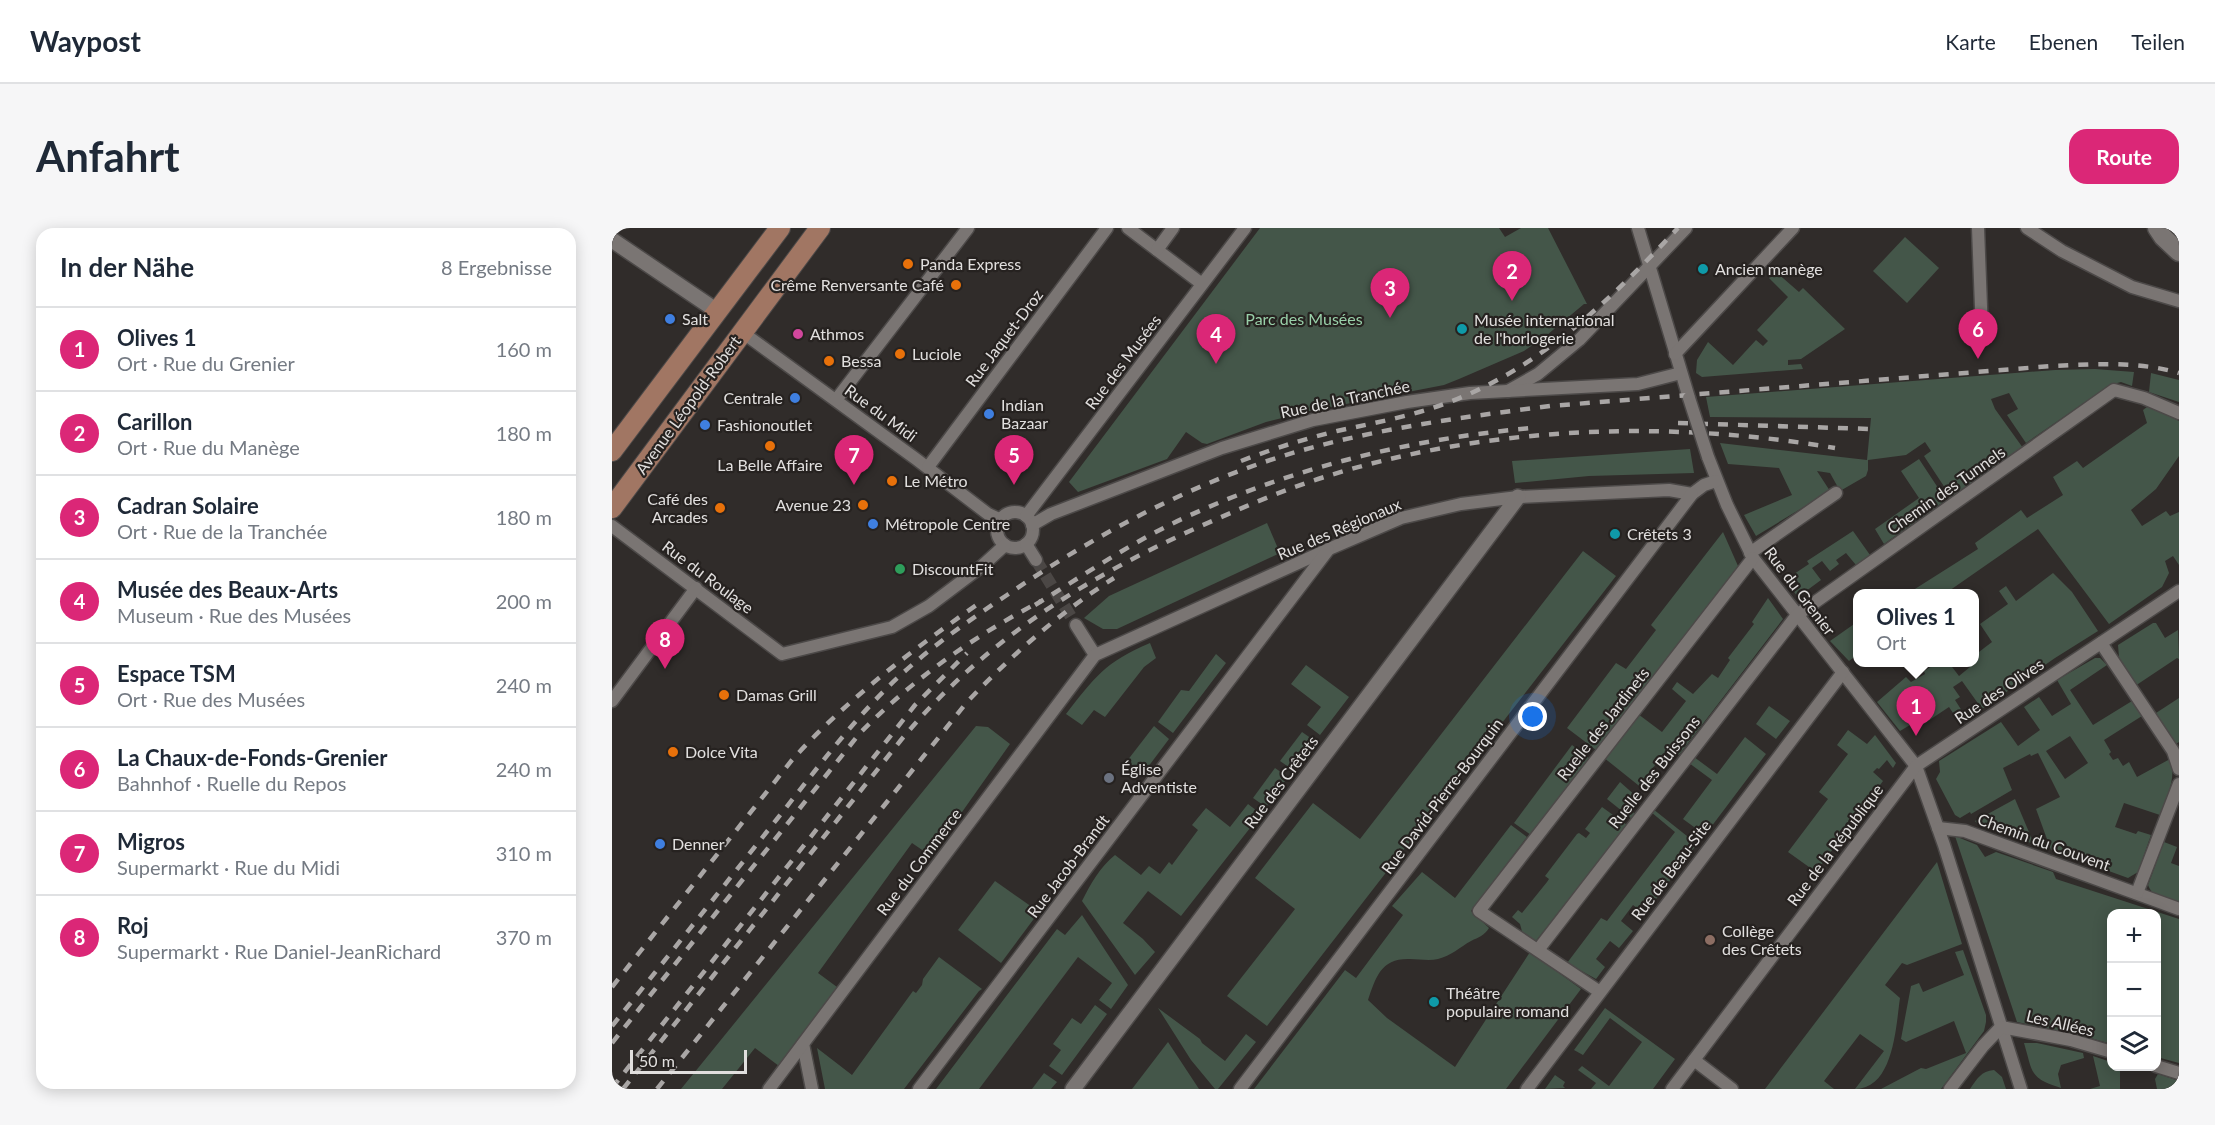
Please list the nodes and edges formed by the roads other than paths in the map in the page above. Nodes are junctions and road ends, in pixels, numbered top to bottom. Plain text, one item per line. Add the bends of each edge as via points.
1 (780, 228) edge
2 (820, 228) edge
3 (968, 228) edge
4 (1107, 228) edge
5 (1128, 228) edge
6 (1173, 228) edge
7 (1245, 228) edge
8 (1638, 228) edge
9 (1686, 228) edge
10 (1793, 228) edge
11 (1978, 228) edge
12 (2027, 228) edge
13 (2157, 228) edge
14 (612, 240) edge
15 (1157, 250) junction
16 (2179, 252) edge
17 (1649, 266) junction
18 (1202, 284) junction
19 (2179, 301) edge
20 (717, 311) junction
21 (742, 332) junction
22 (1982, 333) dead end
23 (1675, 354) junction
24 (1681, 373) junction
25 (1507, 391) junction
26 (836, 400) junction
27 (2179, 412) edge
28 (612, 451) edge
29 (928, 467) junction
30 (1716, 481) junction
31 (1836, 493) dead end
32 (1692, 494) junction
33 (1518, 497) junction
34 (612, 508) edge
35 (1001, 520) junction
36 (1029, 520) junction
37 (612, 526) edge
38 (1026, 544) junction
39 (1005, 545) junction
40 (1329, 549) junction
41 (1752, 555) junction
42 (1036, 560) tunnel mouth
43 (696, 588) junction
44 (2179, 591) edge
45 (1797, 615) junction
46 (1076, 625) tunnel mouth
47 (2101, 643) junction
48 (1095, 655) junction
49 (1843, 672) junction
50 (612, 701) edge
51 (1916, 766) junction
52 (2179, 769) edge
53 (2179, 784) edge
54 (1938, 828) junction
55 (2137, 893) junction
56 (2179, 909) edge
57 (1538, 950) junction
58 (1600, 992) junction
59 (2001, 1027) junction
60 (803, 1044) junction
61 (2107, 1051) edge
62 (1694, 1060) junction
63 (2161, 1067) edge
64 (2179, 1073) edge
65 (769, 1089) edge
66 (812, 1089) edge
67 (919, 1089) edge
68 (1073, 1089) edge
69 (1239, 1089) edge
70 (1527, 1089) edge
71 (1672, 1089) edge
72 (1732, 1089) edge
73 (1950, 1089) edge
74 (2021, 1089) edge

1 - 20 main road, Avenue Léopold-Robert
2 - 21 main road, Avenue Léopold-Robert
3 - 26 street
4 - 29 street, Rue Jaquet-Droz
5 - 15 street
6 - 15 street
7 - 18 street, Rue des Musées
8 - 17 street, Rue du Grenier
9 - 17 street
10 - 23 street
11 - 22 street
12 - 19 street via 2132,287
13 - 16 main road
14 - 20 street
15 - 18 street
17 - 23 street, Rue du Grenier
17 - 25 street via 1579,340 1538,374
18 - 36 street, Rue des Musées
20 - 21 main road, Avenue Léopold-Robert
20 - 28 main road, Avenue Léopold-Robert
21 - 26 street, Rue du Midi
21 - 34 main road, Avenue Léopold-Robert
23 - 24 street, Rue du Grenier
24 - 25 street, Rue de la Tranchée via 1638,384
24 - 30 street, Rue du Grenier, bridge
25 - 36 street, Rue de la Tranchée via 1407,402 1313,420 1222,448
26 - 29 street, Rue du Midi
27 - 45 street, Chemin des Tunnels via 2114,390
29 - 35 street, Rue du Midi
30 - 32 street
30 - 41 street, Rue du Grenier
31 - 41 street, Ruelle des Jardinets
32 - 33 street, Rue des Régionaux via 1669,490
32 - 69 street, Rue David-Pierre-Bourquin
33 - 40 street, Rue des Régionaux via 1461,504 1401,518
33 - 68 street, Rue des Crêtets
35 - 36 street via 1015,513
35 - 39 street via 997,531
36 - 38 street via 1032,536
37 - 43 street, Rue du Roulage
38 - 39 street via 1016,548
38 - 42 street
39 - 43 street, Rue du Roulage via 929,606 892,627 782,654
40 - 48 street, Rue des Régionaux
40 - 67 street, Rue Jacob-Brandt
41 - 45 street, Rue du Grenier
41 - 57 street, Ruelle des Jardinets via 1479,911
43 - 50 street
44 - 47 street, Rue des Olives
45 - 49 street, Rue du Grenier
45 - 57 street, Ruelle des Buissons
46 - 48 street
47 - 51 street, Rue des Olives
47 - 52 street via 2173,751
48 - 60 street, Rue du Commerce
49 - 51 street, Rue du Grenier
49 - 58 street, Rue de Beau-Site
51 - 54 street, Rue du Grenier
51 - 62 street, Rue de la République
53 - 55 street
54 - 55 street, Chemin du Couvent via 1965,831
54 - 59 street, Rue du Grenier
55 - 56 street, Chemin du Couvent
57 - 58 street
58 - 70 street, Rue de Beau-Site
59 - 61 street, Les Allées
59 - 73 street
59 - 74 street, Rue du Grenier
60 - 65 street, Rue du Commerce
60 - 66 street
62 - 71 street, Rue de la République
62 - 72 street
63 - 64 street

